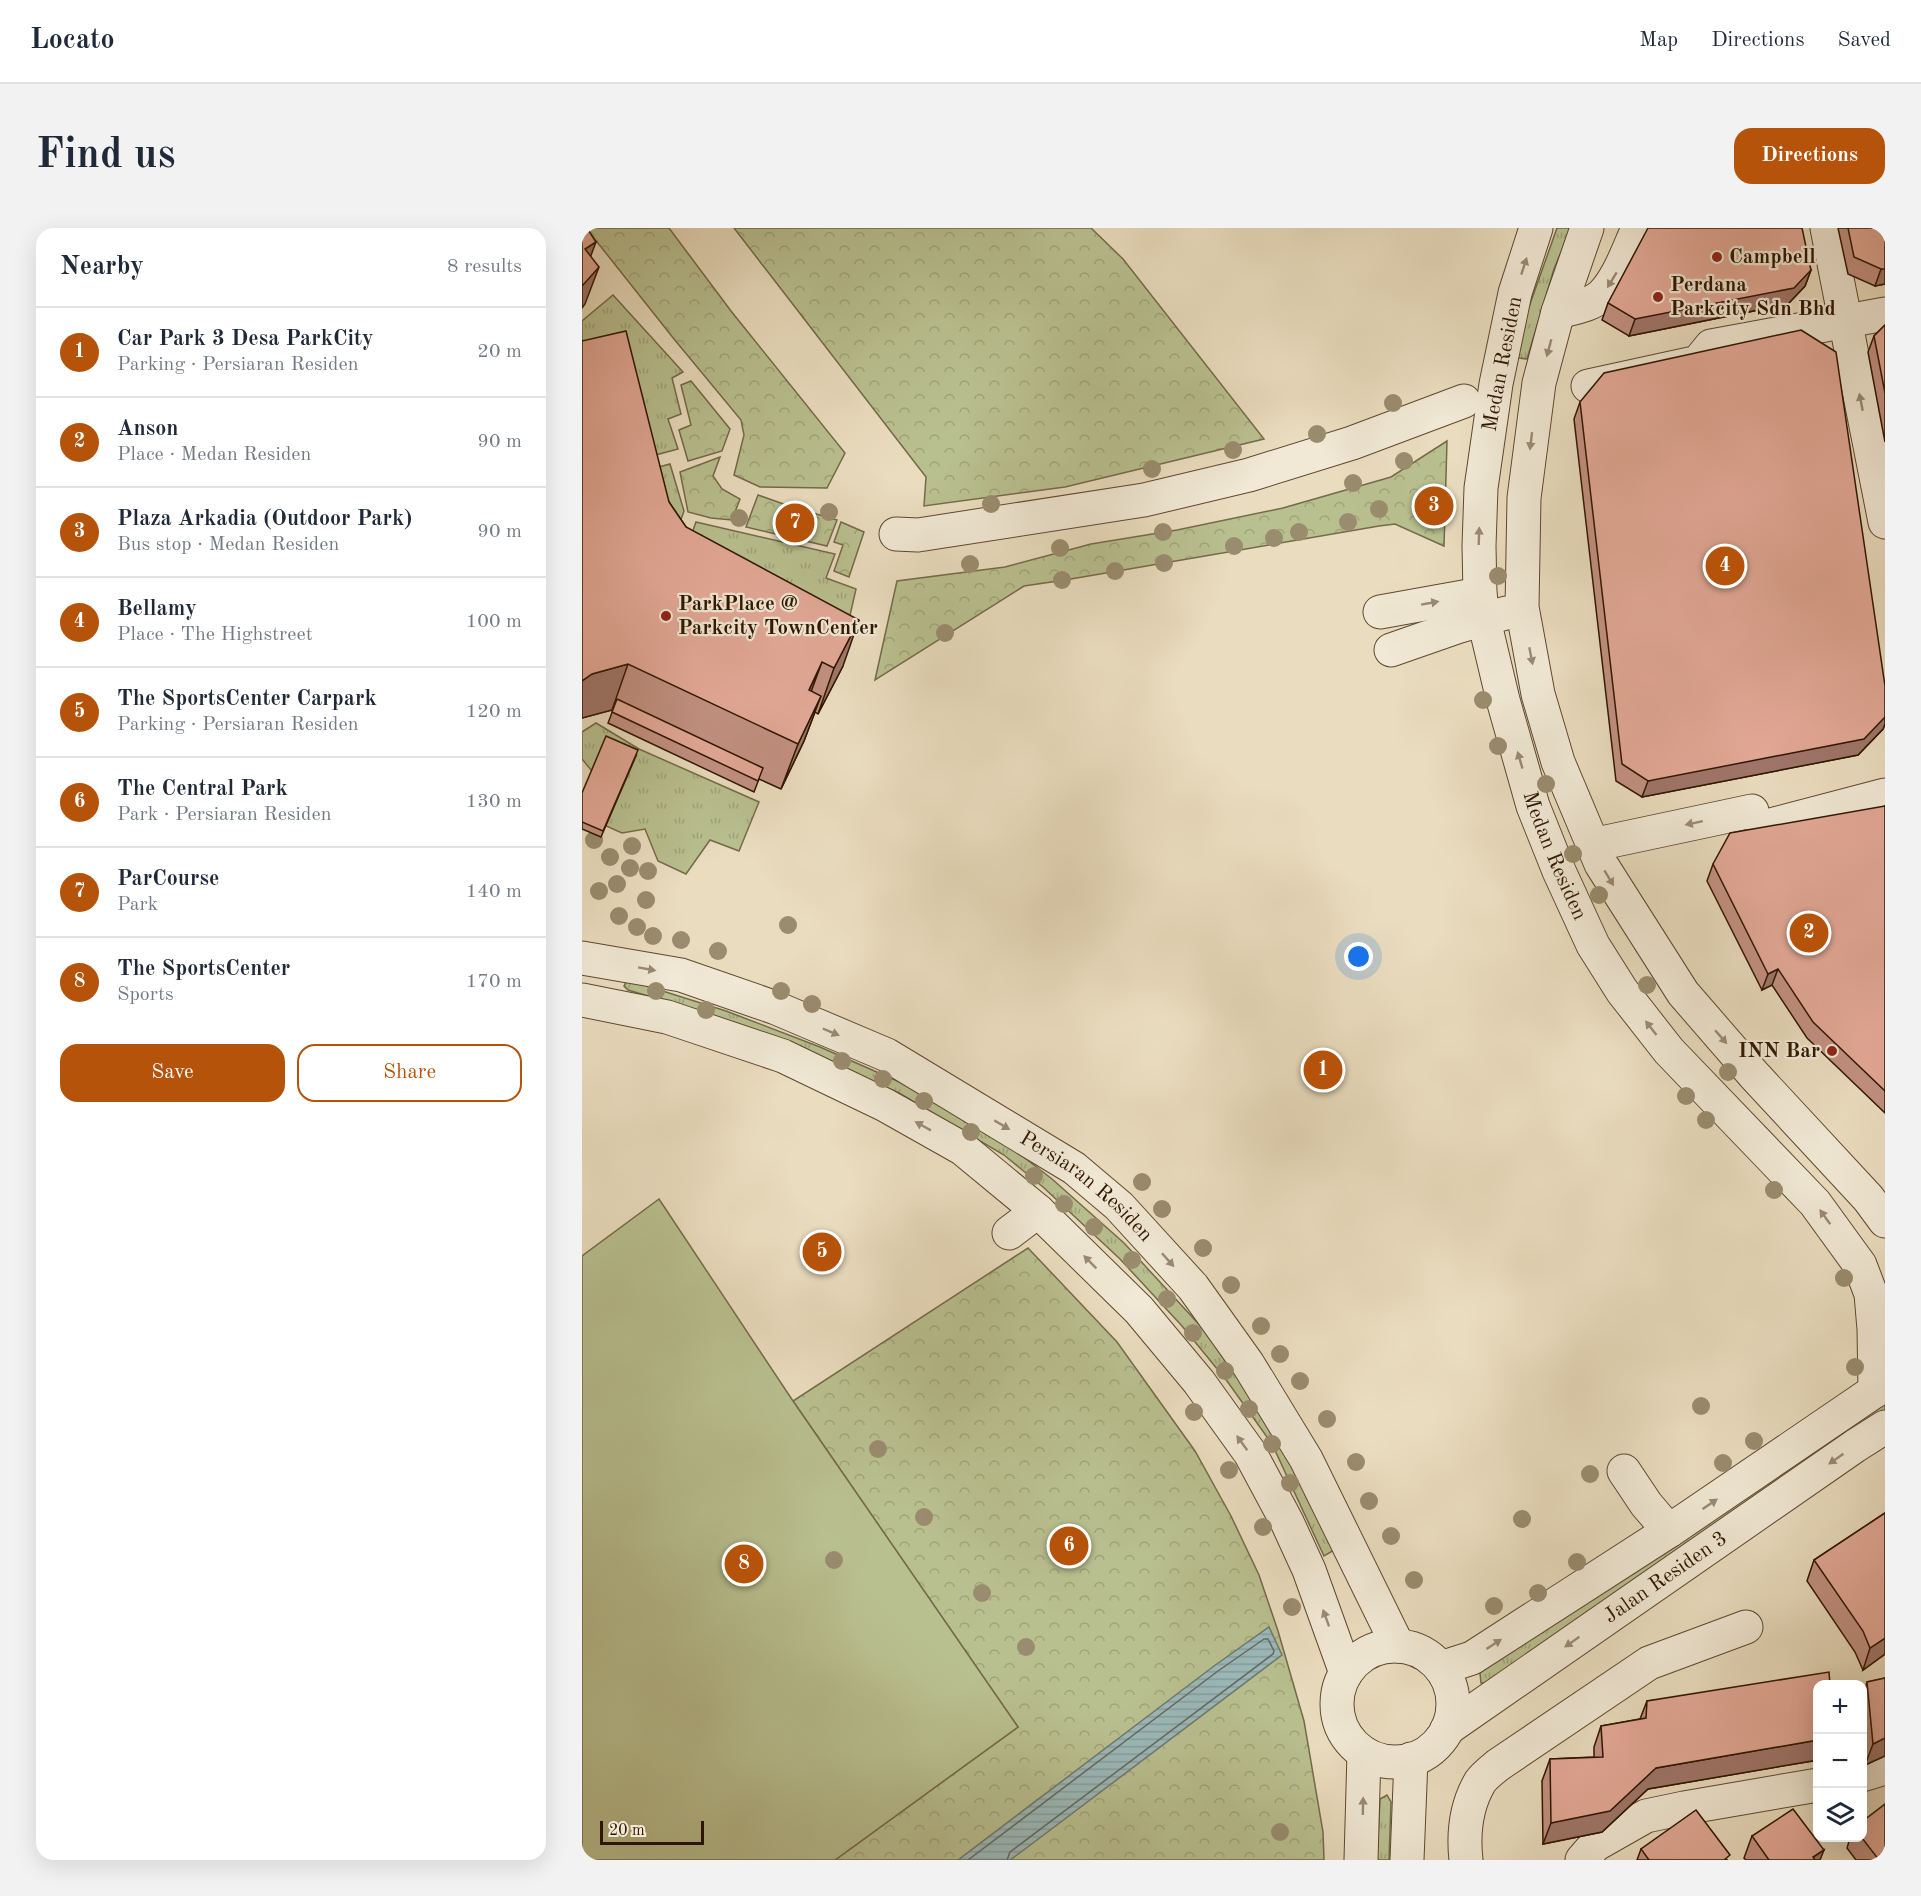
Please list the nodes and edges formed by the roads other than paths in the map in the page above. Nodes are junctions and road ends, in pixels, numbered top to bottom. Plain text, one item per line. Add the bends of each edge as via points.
1 (1536, 228) edge
2 (1587, 228) edge
3 (1638, 228) edge
4 (1827, 228) edge
5 (1558, 312) junction
6 (1885, 314) edge
7 (1845, 322) junction
8 (1683, 352) dead end
9 (1539, 383) junction
10 (1496, 384) junction
11 (1588, 386) dead end
12 (1464, 401) dead end
13 (1885, 522) edge
14 (896, 534) dead end
15 (1482, 607) junction
16 (1522, 607) junction
17 (1380, 612) dead end
18 (1391, 650) dead end
19 (1885, 795) edge
20 (1592, 845) junction
21 (582, 958) edge
22 (582, 1000) edge
23 (1879, 1202) edge
24 (1038, 1211) junction
25 (1009, 1233) dead end
26 (1880, 1388) edge
27 (1885, 1427) edge
28 (1624, 1471) dead end
29 (1669, 1531) junction
30 (1746, 1627) dead end
31 (1398, 1646) junction
32 (1441, 1668) junction
33 (1346, 1673) junction
34 (1447, 1729) junction
35 (1364, 1753) junction
36 (1411, 1759) junction
37 (1885, 1768) edge
38 (1867, 1774) edge
39 (1813, 1786) edge
40 (1361, 1860) edge
41 (1407, 1860) edge
42 (1466, 1860) edge
43 (1582, 1860) edge

10 -> 1 street, Medan Residen via 1515,292
2 - 5 street, Medan Residen
3 -> 5 street via 1612,283 1601,296
4 - 7 street
5 -> 9 street, Medan Residen
6 - 7 street
7 - 11 street via 1711,346 1698,362
13 -> 7 street
8 - 9 street
9 - 10 street
9 -> 16 street, Medan Residen via 1524,498
15 -> 10 street, Medan Residen via 1481,488
12 - 14 street via 1302,459 1144,500 918,535
15 - 16 street
17 -> 15 street
15 - 18 street via 1456,627
26 -> 15 street, Medan Residen via 1871,1294 1860,1265 1815,1203 1669,1051 1622,991 1593,945 1533,806
16 -> 20 street, Medan Residen via 1538,694 1558,762
19 -> 20 street
20 -> 23 street, Medan Residen via 1600,864 1683,993 1754,1075
21 -> 31 street, Persiaran Residen via 681,975 776,1008 887,1055 1074,1168 1119,1206 1192,1287 1248,1364 1306,1459
24 -> 22 street via 963,1149 885,1105 783,1056 667,1017
24 - 25 street
33 -> 24 street via 1309,1570 1250,1454 1139,1310
29 -> 26 street, Jalan Residen 3
27 -> 34 street, Jalan Residen 3
28 - 29 street
32 -> 29 street, Jalan Residen 3 via 1472,1658
30 - 42 street via 1649,1663 1481,1780 1468,1810
31 - 32 street via 1430,1656
31 - 33 street via 1368,1652
32 - 34 street via 1453,1698
33 - 35 street via 1338,1690 1337,1708 1350,1741
34 - 36 street via 1438,1743
35 - 36 street via 1394,1762
40 -> 35 street
36 - 41 street
37 - 38 street
39 - 43 street via 1646,1816 1594,1845

